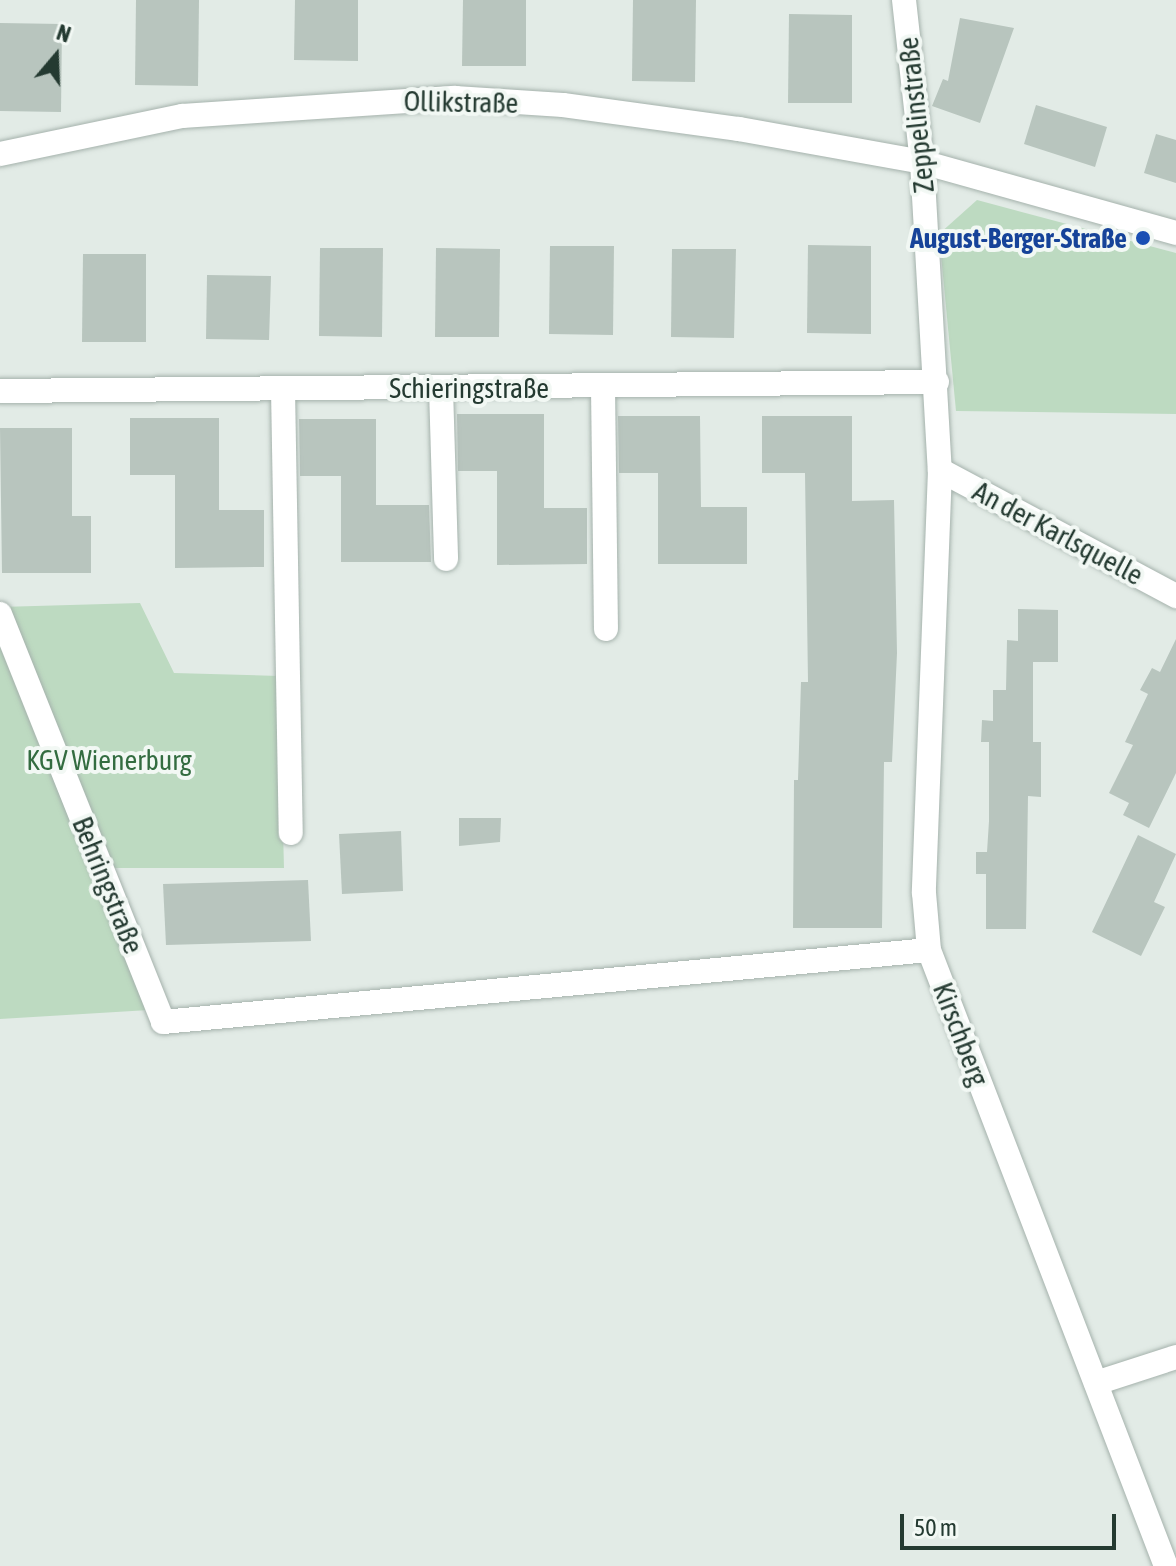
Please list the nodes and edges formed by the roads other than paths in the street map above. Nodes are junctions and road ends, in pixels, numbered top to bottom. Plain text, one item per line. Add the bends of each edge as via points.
1 (904, 0) edge
2 (0, 154) edge
3 (922, 162) junction
4 (1176, 233) edge
5 (937, 382) junction
6 (603, 387) junction
7 (441, 388) junction
8 (283, 389) junction
9 (0, 391) edge
10 (940, 470) junction
11 (446, 559) dead end
12 (1176, 596) edge
13 (0, 614) edge
14 (606, 629) dead end
15 (291, 833) dead end
16 (929, 950) junction
17 (1176, 1357) edge
18 (1096, 1383) junction
19 (1166, 1566) edge

1 - 3 street, Zeppelinstraße
2 - 3 street, Ollikstraße via 182,116 455,98 563,105 739,129
3 - 4 street
3 - 5 street, Zeppelinstraße
5 - 6 street, Schieringstraße
5 - 10 street, Zeppelinstraße
6 - 7 street, Schieringstraße
6 - 14 street
7 - 8 street, Schieringstraße
7 - 11 street
8 - 9 street, Schieringstraße
8 - 15 street
10 - 12 street, An der Karlsquelle
10 - 16 street, Kirschberg via 924,893
13 - 16 street, Behringstraße via 163,1022
16 - 18 street, Kirschberg
17 - 18 street
18 - 19 street, Kirschberg

